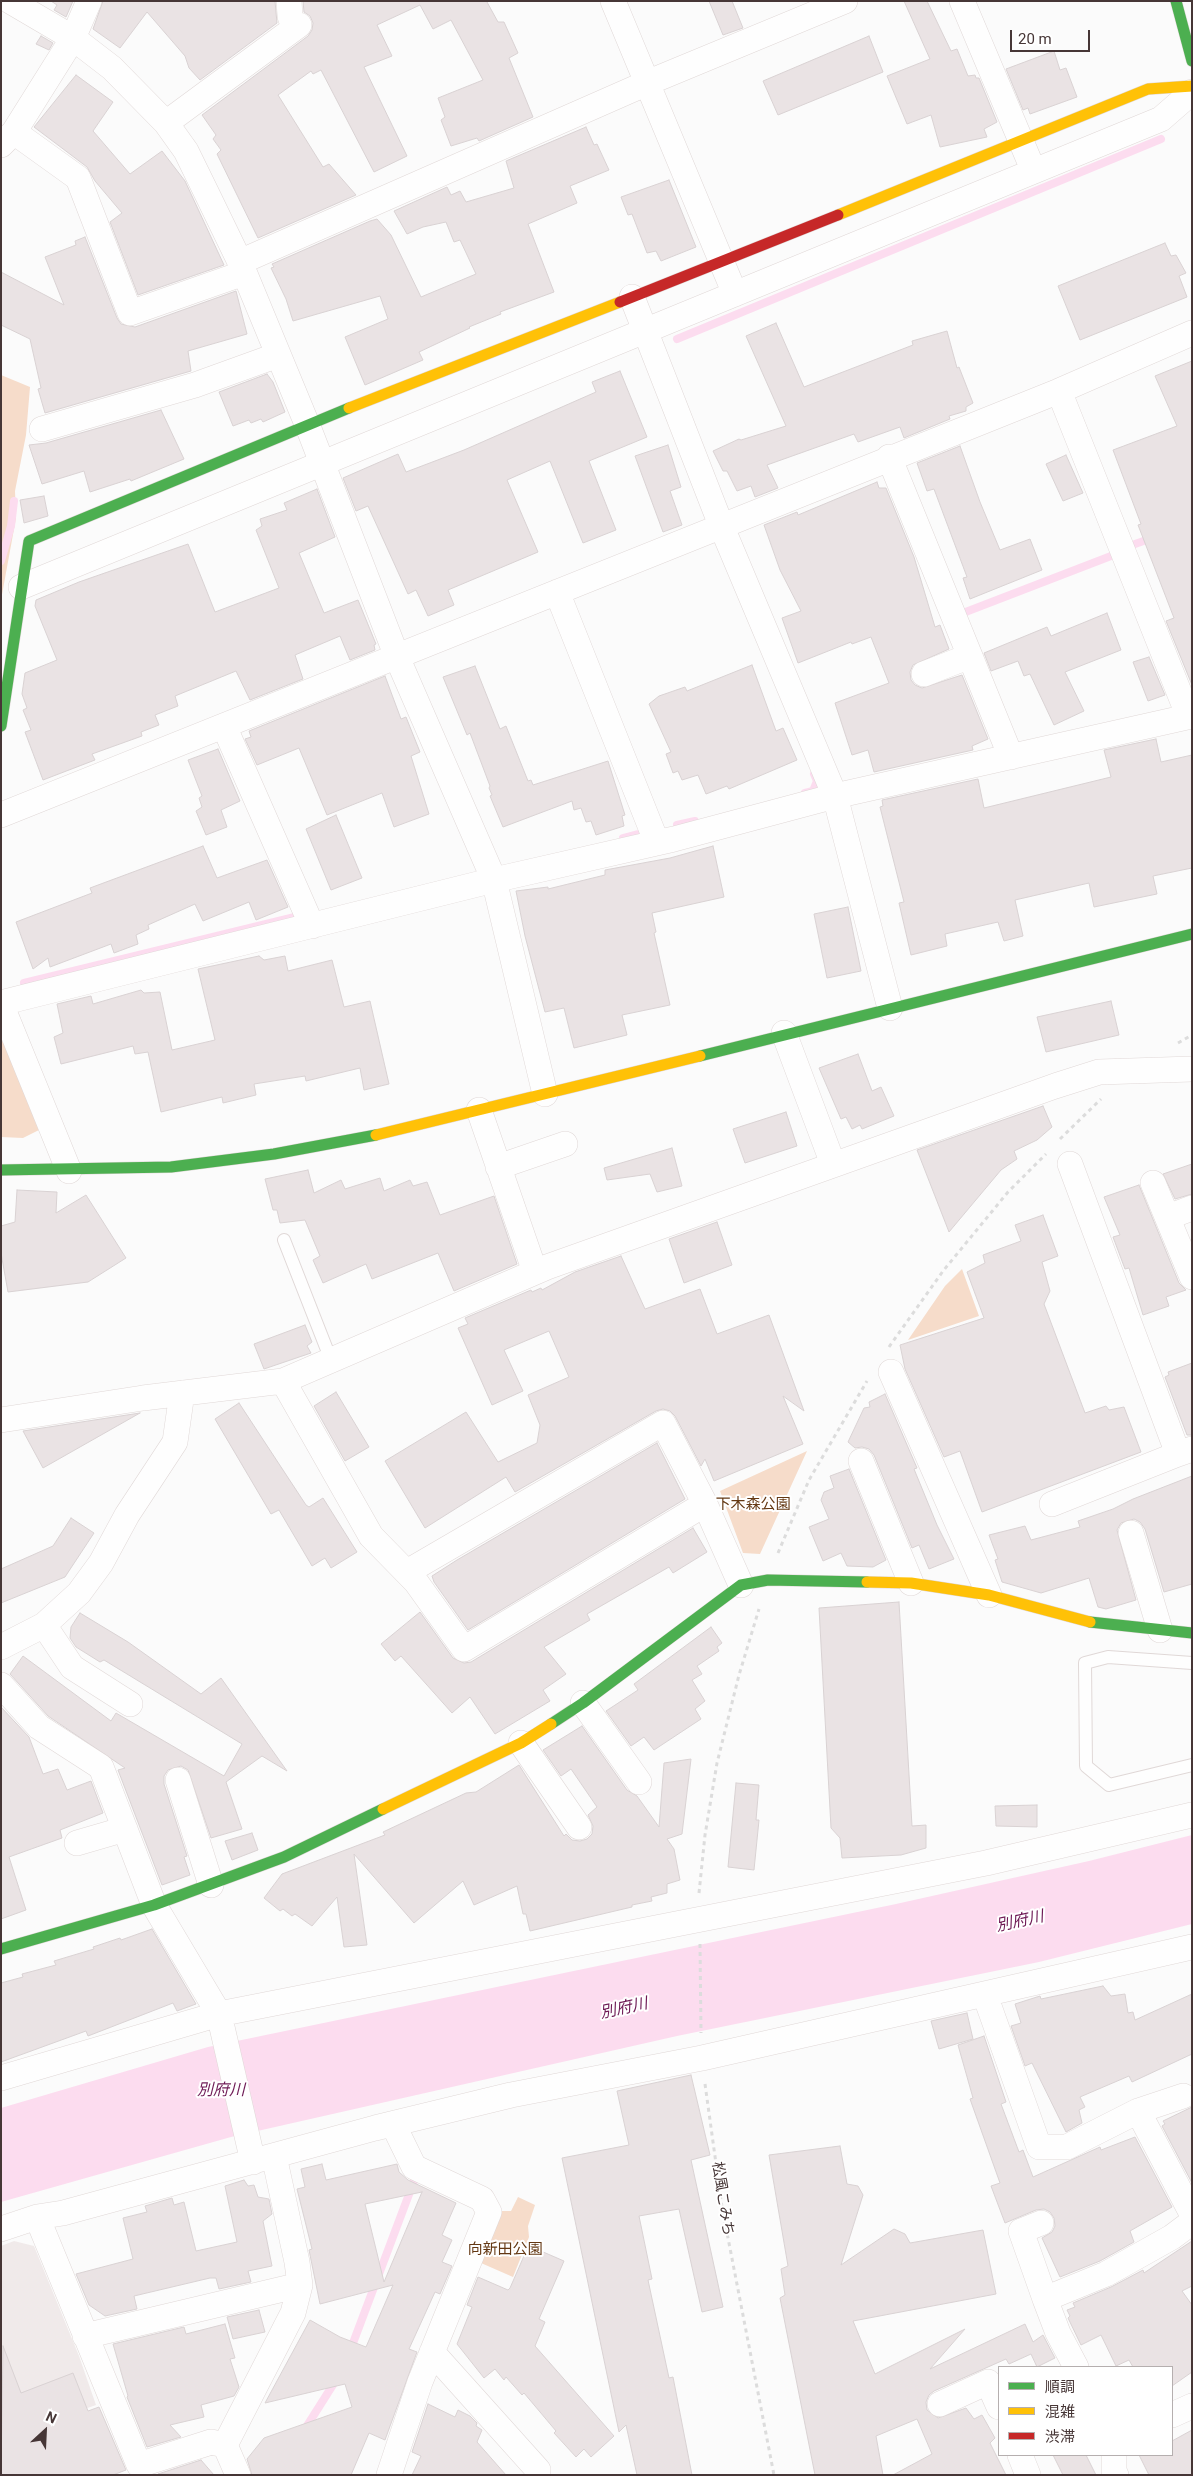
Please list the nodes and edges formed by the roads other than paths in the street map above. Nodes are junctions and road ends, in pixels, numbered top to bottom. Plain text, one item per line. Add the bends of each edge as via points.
1 (10, 1) edge
2 (90, 1) edge
3 (290, 1) edge
4 (613, 1) edge
5 (845, 1) edge
6 (962, 1) edge
7 (1176, 1) edge
8 (73, 38) junction
9 (1192, 60) edge
10 (647, 83) junction
11 (1192, 86) edge
12 (1192, 92) edge
13 (166, 123) junction
14 (7, 138) edge
15 (1021, 139) junction
16 (1034, 172) junction
17 (721, 263) junction
18 (242, 267) junction
19 (735, 294) junction
20 (632, 297) junction
21 (646, 331) junction
22 (1192, 333) edge
23 (278, 355) junction
24 (1059, 390) junction
25 (307, 424) junction
26 (42, 430) dead end
27 (889, 457) junction
28 (322, 464) junction
29 (721, 525) junction
30 (21, 587) junction
31 (557, 592) junction
32 (970, 656) junction
33 (397, 657) junction
34 (924, 674) dead end
35 (1190, 716) edge
36 (1, 726) edge
37 (224, 726) junction
38 (1011, 757) junction
39 (835, 796) junction
40 (1, 815) edge
41 (657, 843) junction
42 (491, 873) junction
43 (308, 918) junction
44 (1192, 934) edge
45 (1, 1004) edge
46 (890, 1008) junction
47 (784, 1033) junction
48 (1192, 1068) edge
49 (545, 1094) junction
50 (479, 1110) junction
51 (565, 1144) dead end
52 (833, 1164) junction
53 (1070, 1164) dead end
54 (498, 1167) junction
55 (1, 1170) edge
56 (70, 1170) junction
57 (1153, 1183) dead end
58 (1192, 1208) edge
59 (1168, 1217) junction
60 (284, 1240) dead end
61 (535, 1272) junction
62 (1192, 1276) edge
63 (331, 1360) junction
64 (891, 1372) dead end
65 (282, 1381) junction
66 (182, 1393) junction
67 (1, 1420) edge
68 (1185, 1452) edge
69 (861, 1461) dead end
70 (705, 1504) junction
71 (1052, 1504) dead end
72 (1131, 1533) dead end
73 (407, 1572) junction
74 (911, 1583) junction
75 (741, 1585) junction
76 (989, 1595) junction
77 (44, 1625) junction
78 (1160, 1630) junction
79 (1192, 1633) edge
80 (1, 1646) edge
81 (1192, 1663) edge
82 (1, 1685) edge
83 (583, 1703) junction
84 (130, 1704) dead end
85 (521, 1743) junction
86 (1192, 1764) edge
87 (178, 1780) dead end
88 (639, 1782) dead end
89 (1192, 1815) edge
90 (579, 1827) dead end
91 (125, 1829) junction
92 (77, 1842) dead end
93 (211, 1885) junction
94 (154, 1905) junction
95 (1192, 1947) edge
96 (1, 1950) edge
97 (985, 1994) junction
98 (219, 2014) junction
99 (1, 2078) edge
100 (1183, 2096) dead end
101 (1138, 2111) junction
102 (393, 2124) junction
103 (263, 2159) junction
104 (1192, 2214) edge
105 (37, 2217) junction
106 (1192, 2222) edge
107 (1041, 2223) dead end
108 (1, 2229) edge
109 (300, 2285) junction
110 (1045, 2299) junction
111 (85, 2336) junction
112 (432, 2352) junction
113 (1075, 2366) edge
114 (940, 2404) dead end
115 (998, 2405) edge
116 (1192, 2406) edge
117 (1173, 2416) edge
118 (225, 2445) junction
119 (1020, 2456) edge
120 (1114, 2456) edge
121 (538, 2470) dead end
122 (238, 2475) edge
123 (389, 2475) edge
124 (1028, 2475) edge
125 (1116, 2475) edge

1 - 8 street
2 - 8 street
3 - 13 street via 290,16 296,26
4 - 10 street
5 - 10 street
6 - 15 street
7 - 9 street
8 - 13 street via 112,68
8 - 14 street
10 - 17 street
10 - 18 street
11 - 15 street via 1148,89
12 - 16 street via 1162,119
13 - 18 street via 186,151
14 - 18 street via 78,178 130,313
15 - 16 street
15 - 17 street
16 - 19 street
17 - 19 street
17 - 20 street
18 - 23 street
19 - 21 street
20 - 21 street
20 - 25 street
21 - 28 street
21 - 29 street
22 - 24 street
23 - 25 street
23 - 26 street via 196,385
24 - 27 street
24 - 35 street
25 - 28 street
25 - 30 street via 29,541
27 - 29 street
27 - 32 street
28 - 30 street
28 - 33 street
29 - 31 street
29 - 39 street
30 - 36 street
31 - 33 street
31 - 41 street
32 - 34 street
32 - 38 street
33 - 37 street
33 - 42 street
35 - 38 street
37 - 40 street
37 - 43 street
38 - 39 street
39 - 41 street
39 - 46 street
41 - 42 street
42 - 43 street
42 - 49 street
43 - 45 street
44 - 46 street
45 - 56 street
46 - 47 street
47 - 49 street
47 - 52 street
48 - 52 street via 1100,1072
49 - 50 street
50 - 54 street
50 - 56 street via 274,1154 171,1167
51 - 54 street
52 - 61 street
53 - 68 street via 1068,1191
54 - 61 street
55 - 56 street
57 - 59 street
58 - 59 street
59 - 62 street
60 - 63 lane
61 - 63 street
63 - 65 street
64 - 76 street via 943,1470
65 - 66 street
65 - 73 street via 371,1536
66 - 67 street
66 - 77 street via 175,1442 126,1515 101,1563 79,1593
68 - 71 street
69 - 74 street
70 - 73 street via 464,1649
70 - 73 street via 663,1423
70 - 75 street
72 - 78 street
74 - 75 street via 768,1580
74 - 76 street
75 - 83 street
76 - 78 street via 1099,1624
77 - 80 street
77 - 84 street via 72,1666
78 - 79 street
81 - 86 lane via 1108,1657 1085,1663 1086,1766 1109,1785
82 - 91 street via 39,1727 101,1767
83 - 85 street
83 - 88 street
85 - 90 street
85 - 93 street via 284,1857
87 - 93 street
89 - 98 street via 986,1863
91 - 92 street
91 - 94 street
93 - 94 street
94 - 96 street
94 - 98 street
95 - 97 street
97 - 101 street via 1039,2147 1067,2147
97 - 102 street via 702,2058 511,2095
98 - 99 street
98 - 103 street
100 - 101 street
101 - 104 street
102 - 103 street
102 - 112 street via 414,2167 482,2199 489,2212
103 - 105 street via 63,2213
103 - 109 street via 298,2262
105 - 108 street
105 - 111 street
106 - 110 street via 1106,2274
107 - 110 street via 1021,2232
109 - 111 street
109 - 118 street via 293,2313
110 - 113 street
111 - 118 street via 139,2465 211,2442
112 - 121 street
112 - 123 street
114 - 115 street via 988,2382
116 - 117 street
118 - 122 street
119 - 124 street
120 - 125 street

